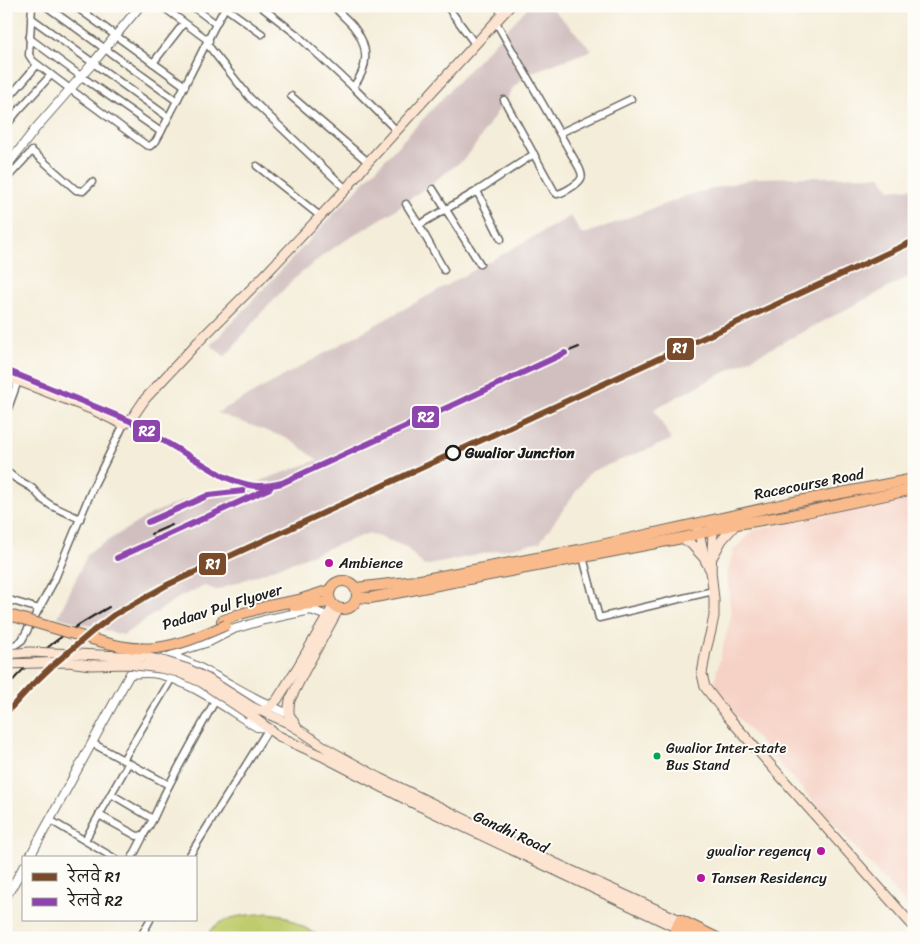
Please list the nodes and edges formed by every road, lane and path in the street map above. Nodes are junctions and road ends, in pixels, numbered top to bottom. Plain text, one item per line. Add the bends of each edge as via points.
1 (32, 6) edge
2 (46, 6) edge
3 (75, 6) edge
4 (140, 6) edge
5 (162, 6) edge
6 (192, 6) edge
7 (260, 6) edge
8 (334, 6) edge
9 (447, 6) edge
10 (510, 6) edge
11 (225, 7) edge
12 (500, 10) edge
13 (32, 18) junction
14 (184, 22) junction
15 (496, 22) junction
16 (216, 24) junction
17 (262, 34) dead end
18 (116, 36) junction
19 (30, 38) junction
20 (208, 42) junction
21 (476, 44) junction
22 (105, 50) junction
23 (153, 63) junction
24 (93, 64) junction
25 (37, 65) junction
26 (51, 75) junction
27 (82, 76) junction
28 (185, 86) junction
29 (353, 87) junction
30 (70, 89) junction
31 (291, 96) dead end
32 (632, 99) dead end
33 (504, 100) dead end
34 (6, 101) edge
35 (177, 101) junction
36 (168, 117) junction
37 (6, 126) edge
38 (397, 131) junction
39 (161, 132) junction
40 (560, 134) junction
41 (534, 154) junction
42 (368, 162) junction
43 (7, 163) edge
44 (257, 166) dead end
45 (6, 177) edge
46 (92, 182) dead end
47 (346, 189) junction
48 (433, 189) dead end
49 (477, 191) junction
50 (406, 204) dead end
51 (445, 210) junction
52 (320, 216) junction
53 (420, 225) junction
54 (501, 239) dead end
55 (480, 264) dead end
56 (444, 270) dead end
57 (6, 376) edge
58 (18, 381) junction
59 (6, 414) edge
60 (124, 424) junction
61 (6, 471) edge
62 (914, 479) edge
63 (914, 489) edge
64 (80, 520) junction
65 (737, 524) junction
66 (712, 525) junction
67 (698, 528) junction
68 (682, 538) junction
69 (584, 557) junction
70 (709, 558) junction
71 (330, 590) junction
72 (713, 591) junction
73 (356, 593) junction
74 (6, 599) edge
75 (335, 605) junction
76 (314, 607) junction
77 (6, 608) edge
78 (39, 609) junction
79 (6, 614) edge
80 (327, 616) junction
81 (224, 623) junction
82 (6, 649) edge
83 (6, 654) edge
84 (171, 656) junction
85 (6, 664) edge
86 (130, 674) junction
87 (172, 678) junction
88 (215, 701) junction
89 (271, 706) junction
90 (254, 711) junction
91 (289, 714) junction
92 (269, 728) junction
93 (298, 729) junction
94 (92, 743) junction
95 (125, 762) junction
96 (169, 785) junction
97 (111, 794) junction
98 (99, 815) junction
99 (153, 819) junction
100 (50, 820) junction
101 (145, 834) junction
102 (85, 840) junction
103 (30, 856) edge
104 (111, 856) edge
105 (133, 856) edge
106 (189, 856) edge
107 (22, 869) edge
108 (6, 897) edge
109 (149, 922) edge
110 (914, 926) edge
111 (680, 930) edge
112 (140, 938) edge
113 (696, 938) edge
114 (717, 938) edge

1 - 13 street
2 - 22 street
3 - 18 street
4 - 18 street
5 - 14 street
6 - 16 street
7 - 29 street via 296,34
8 - 29 street via 360,35 364,46 363,72
9 - 21 street
10 - 12 main road
11 - 16 street
11 - 17 street
12 - 15 main road
13 - 19 street
13 - 24 street
14 - 20 street
14 - 23 street
15 - 21 main road
15 - 40 street
16 - 20 street
18 - 22 street
18 - 23 street
19 - 25 street via 29,54
19 - 27 street
20 - 28 street
20 - 47 street via 250,98
21 - 38 main road
22 - 24 street
22 - 35 street
23 - 28 street
24 - 27 street
24 - 36 street
25 - 26 street
25 - 34 street
26 - 30 street
26 - 37 street
27 - 30 street
27 - 39 street
28 - 35 street
29 - 38 street
30 - 39 street via 146,145 153,144
30 - 43 street
31 - 42 street
32 - 40 street
33 - 41 street
35 - 36 street
36 - 39 street
38 - 42 main road
40 - 41 street via 582,173 579,183 557,194
41 - 49 street
42 - 47 main road
44 - 52 street
45 - 46 street via 32,151 76,190 83,191
47 - 52 main road
48 - 51 street
49 - 51 street
49 - 54 street
50 - 53 street
51 - 53 street
51 - 55 street
52 - 60 main road via 196,343
53 - 56 street
57 - 58 main road
58 - 59 street
58 - 60 main road
60 - 64 street
61 - 64 street via 52,506
62 - 66 main road, Racecourse Road via 789,503
63 - 65 main road, Racecourse Road
64 - 78 street
65 - 66 main road, Racecourse Road
65 - 70 main road
66 - 67 main road
66 - 70 main road
67 - 68 main road
67 - 70 main road
67 - 73 main road
68 - 69 main road
68 - 70 main road
69 - 72 street via 599,618
69 - 73 main road via 370,598
70 - 72 main road
71 - 73 main road via 336,583 345,581 353,585
71 - 75 main road
71 - 81 main road, Padaav Pul Flyover via 245,613
72 - 110 main road via 714,616 702,674 705,687
73 - 75 main road via 355,602 348,608
74 - 78 street
75 - 76 main road, Padaav Pul Flyover
75 - 80 main road
75 - 91 main road via 295,689 288,707
76 - 80 street
76 - 81 main road, Padaav Pul Flyover via 290,607
76 - 84 street via 234,629
77 - 81 main road, Padaav Pul Flyover via 108,639 137,643 186,637
78 - 82 street via 22,640
79 - 81 main road, Padaav Pul Flyover, bridge via 132,648 155,648 188,641
80 - 89 main road
83 - 90 main road, bridge via 30,652 145,657 188,669
84 - 86 street via 142,665
84 - 89 street via 199,667
85 - 90 main road, bridge via 68,662 160,668 201,682
86 - 87 street via 145,672
86 - 94 street
87 - 88 street
87 - 95 street
88 - 92 street via 257,727
88 - 96 street
89 - 90 main road
89 - 91 street
90 - 92 main road, Gandhi Road
90 - 93 main road
91 - 93 main road
92 - 106 street
92 - 111 main road, Gandhi Road via 286,740 411,802
93 - 111 main road via 378,778 555,863
94 - 95 street
94 - 100 street
95 - 96 street
95 - 97 street
96 - 99 street
97 - 98 street
97 - 99 street
98 - 101 street via 137,836
98 - 102 street
99 - 101 street
100 - 102 street
100 - 103 street
101 - 105 street
102 - 104 street
107 - 108 street
109 - 112 street
111 - 113 main road, Gandhi Road
111 - 114 main road

